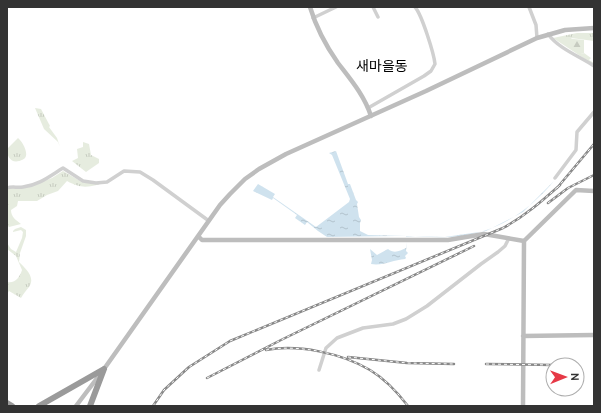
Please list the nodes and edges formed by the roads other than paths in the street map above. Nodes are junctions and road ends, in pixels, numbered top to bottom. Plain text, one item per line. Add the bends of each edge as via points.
1 (310, 7) edge
2 (336, 7) edge
3 (373, 7) edge
4 (416, 7) edge
5 (529, 7) edge
6 (378, 17) dead end
7 (313, 18) junction
8 (594, 28) edge
9 (548, 34) junction
10 (538, 38) junction
11 (594, 66) edge
12 (368, 108) junction
13 (594, 112) edge
14 (371, 116) junction
15 (555, 178) dead end
16 (7, 188) edge
17 (594, 191) edge
18 (209, 221) junction
19 (198, 236) junction
20 (509, 238) junction
21 (524, 240) junction
22 (594, 335) edge
23 (523, 336) junction
24 (104, 369) junction
25 (319, 370) dead end
26 (7, 403) edge
27 (12, 406) edge
28 (39, 406) edge
29 (76, 406) edge
30 (90, 406) edge
31 (523, 406) edge

1 - 7 street
2 - 7 street
3 - 6 street
4 - 12 street via 424,24 435,64 424,76
5 - 10 street
7 - 12 street via 327,47 355,84
8 - 9 street
9 - 10 street
9 - 11 street via 560,45
10 - 14 street
12 - 14 street
13 - 15 street via 577,132 576,150
14 - 18 street via 286,154 259,169 240,183
16 - 18 street via 34,185 63,168 83,181 96,183 107,182 124,171 140,172
17 - 21 street via 576,190
18 - 19 street
19 - 20 street via 202,240 448,240 484,234
19 - 24 street
20 - 21 street
20 - 25 street via 506,246 406,319 393,324 363,328 337,338 326,348
21 - 23 street
22 - 23 street
23 - 31 street
24 - 28 highway
24 - 29 street
24 - 30 highway
26 - 27 highway

